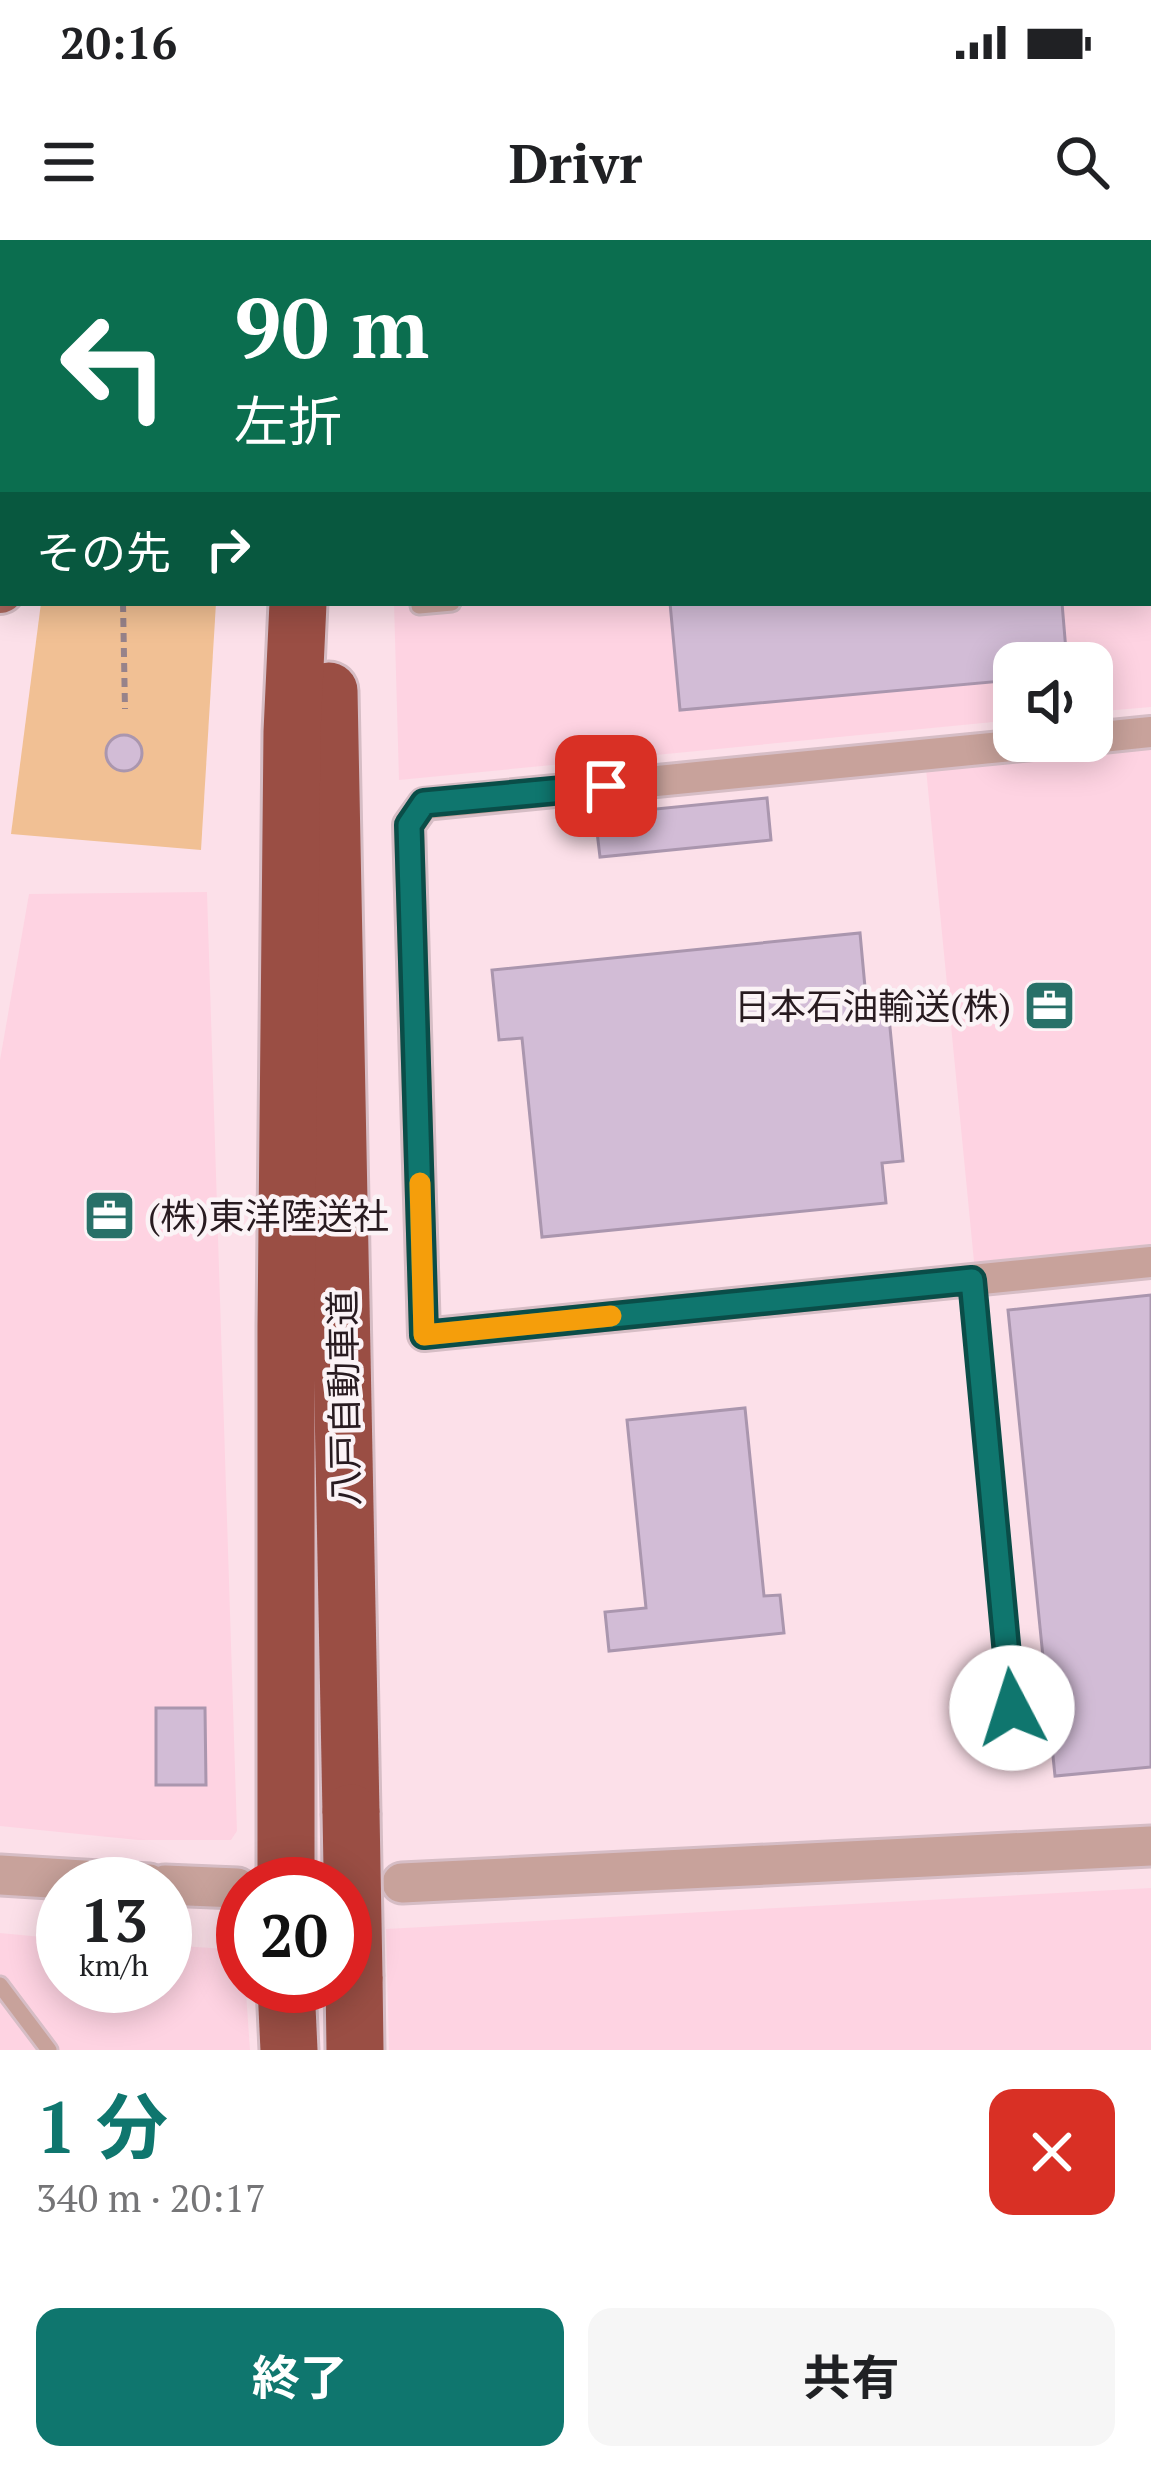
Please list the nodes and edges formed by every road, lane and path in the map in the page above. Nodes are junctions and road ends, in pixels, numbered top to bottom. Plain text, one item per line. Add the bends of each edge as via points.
1 (123, 606) edge
2 (298, 606) edge
3 (326, 606) edge
4 (125, 709) dead end
5 (1151, 732) edge
6 (1113, 736) edge
7 (993, 748) edge
8 (1151, 1262) edge
9 (972, 1280) junction
10 (1016, 1756) dead end
11 (1151, 1846) edge
12 (272, 1857) edge
13 (0, 1875) edge
14 (36, 1877) edge
15 (402, 1883) dead end
16 (0, 1985) edge
17 (287, 2013) edge
18 (49, 2050) edge
19 (289, 2050) edge
20 (355, 2050) edge

1 - 4 path
2 - 12 highway, 八戸自動車道 via 286,1822
3 - 20 highway, 八戸自動車道, bridge
5 - 6 street
7 - 9 street via 424,803 409,825 424,1335
8 - 9 street
9 - 10 lane
11 - 15 street
13 - 14 street
16 - 18 lane
17 - 19 highway

